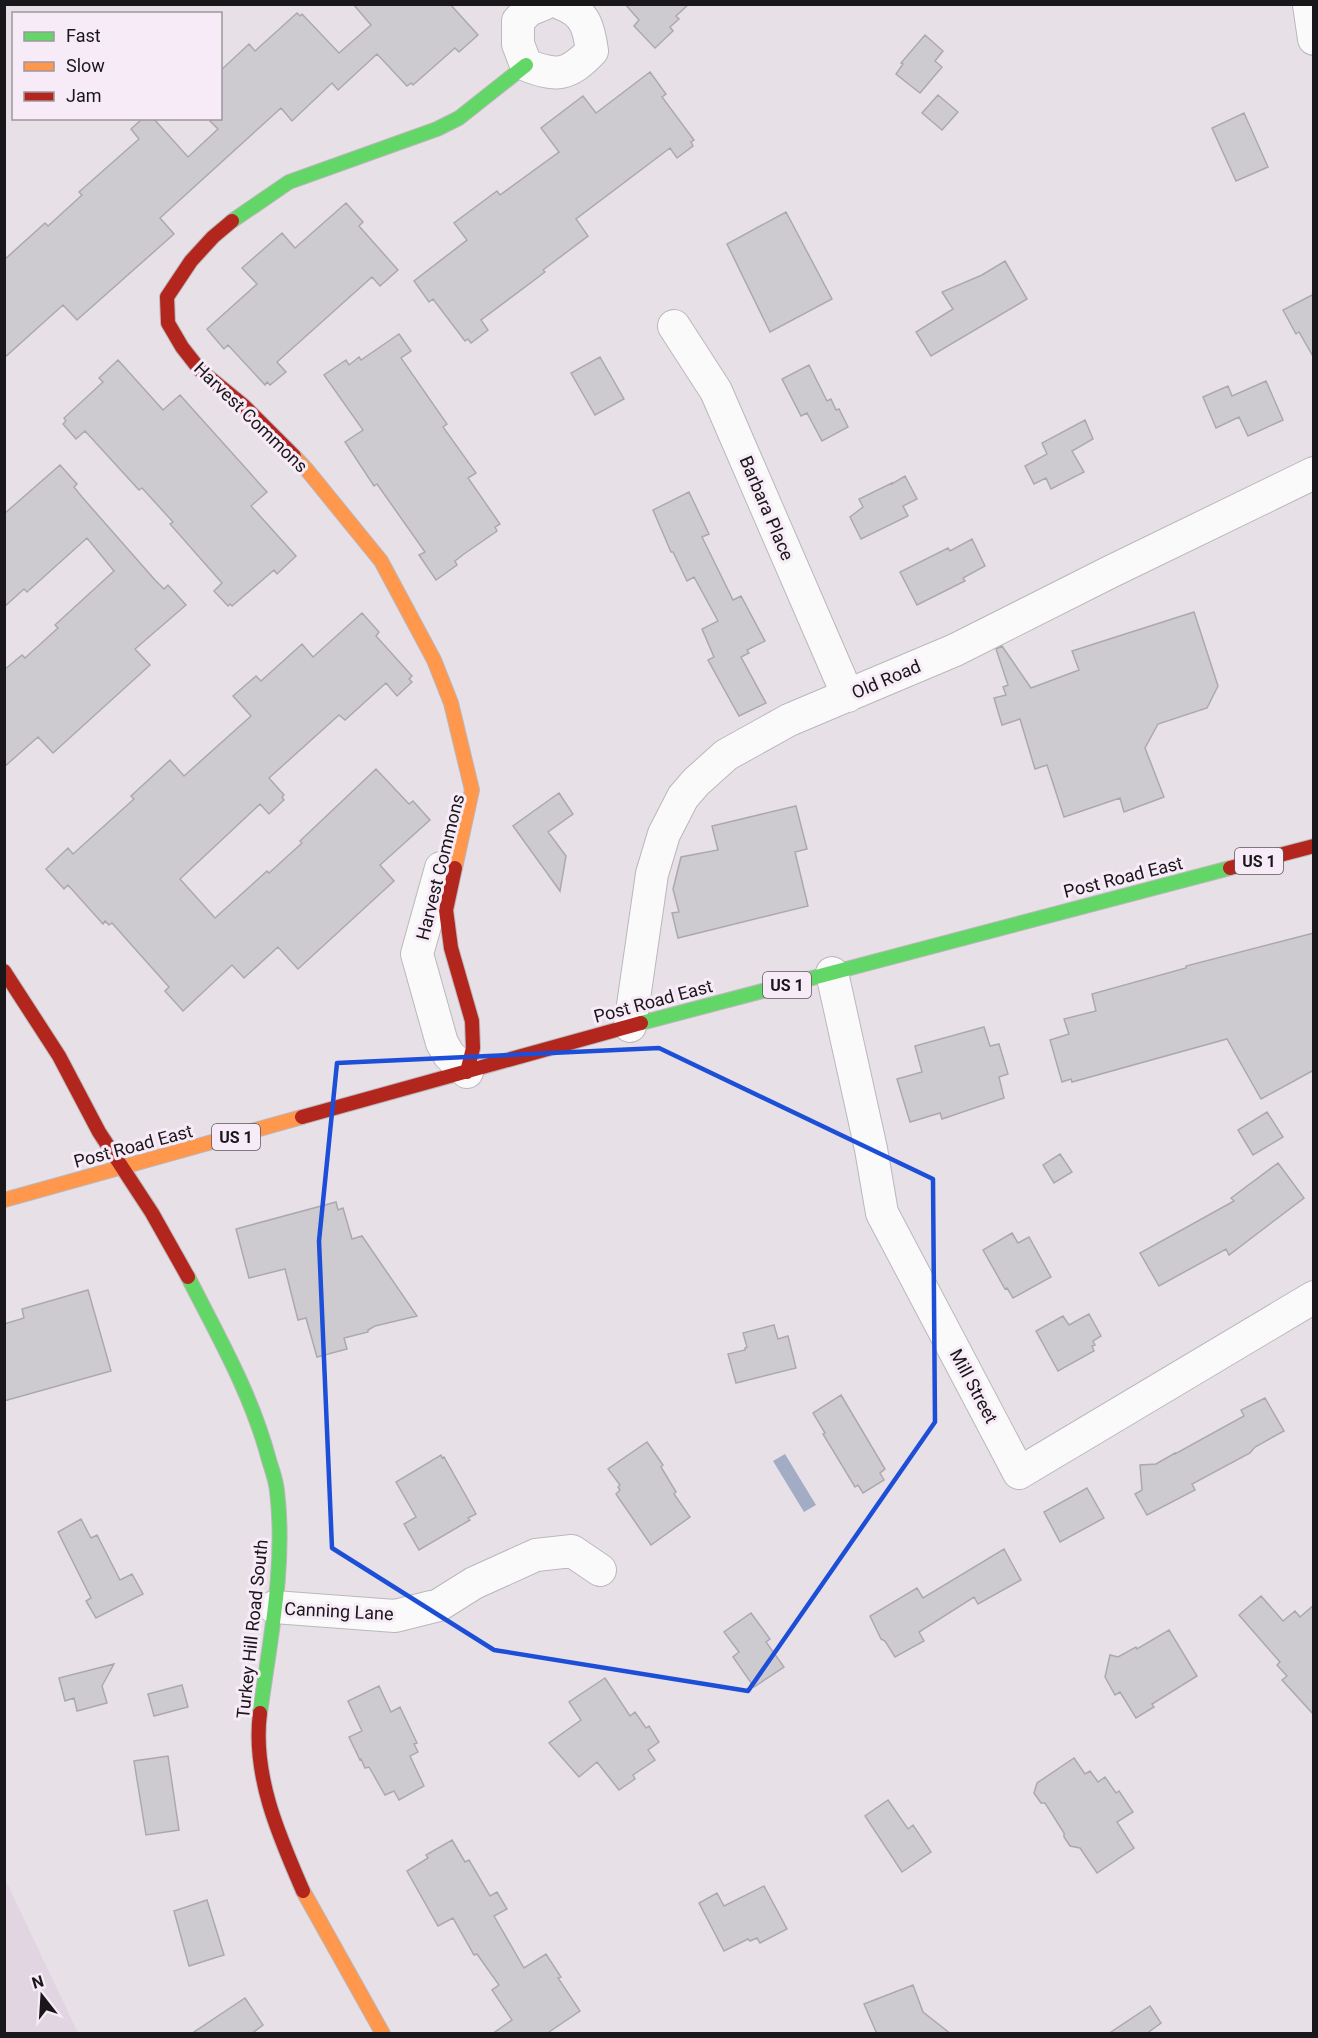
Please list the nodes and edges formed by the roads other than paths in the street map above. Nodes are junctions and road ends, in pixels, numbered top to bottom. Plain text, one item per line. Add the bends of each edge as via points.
1 (562, 4) edge
2 (1309, 5) edge
3 (529, 8) edge
4 (1314, 39) edge
5 (526, 65) junction
6 (674, 326) dead end
7 (1314, 473) edge
8 (848, 696) junction
9 (464, 759) joint
10 (1314, 846) edge
11 (4, 971) edge
12 (832, 973) junction
13 (630, 1026) junction
14 (467, 1072) junction
15 (121, 1167) junction
16 (4, 1200) edge
17 (1314, 1297) edge
18 (600, 1570) dead end
19 (274, 1607) junction
20 (382, 2034) edge

1 - 5 street via 573,8 589,28 591,51 576,67 560,73
2 - 4 street
3 - 5 street via 518,21 518,44
5 - 9 street, Harvest Commons via 459,118 312,172 255,204 190,261 166,304 168,323 200,370 244,406 307,470 381,561 434,660 451,703
6 - 8 street, Barbara Place via 716,391
7 - 8 street, Old Road via 955,650
8 - 13 street, Old Road via 745,743 711,767 683,797 664,834 655,864
9 - 14 street, Harvest Commons via 458,809 417,954 442,1043
10 - 12 street, Post Road East / US 1
11 - 15 street, Turkey Hill Road South via 59,1056
12 - 13 street, Post Road East / US 1
12 - 17 street, Mill Street via 882,1213 1020,1473
13 - 14 street, Post Road East / US 1
14 - 15 street, Post Road East / US 1
15 - 16 street, Post Road East / US 1
15 - 19 street, Turkey Hill Road South via 181,1264 262,1432 280,1511 280,1561
18 - 19 street, Canning Lane via 572,1551 536,1555 474,1583 440,1605 395,1616
19 - 20 street, Turkey Hill Road South via 259,1724 263,1778 277,1832 303,1891

